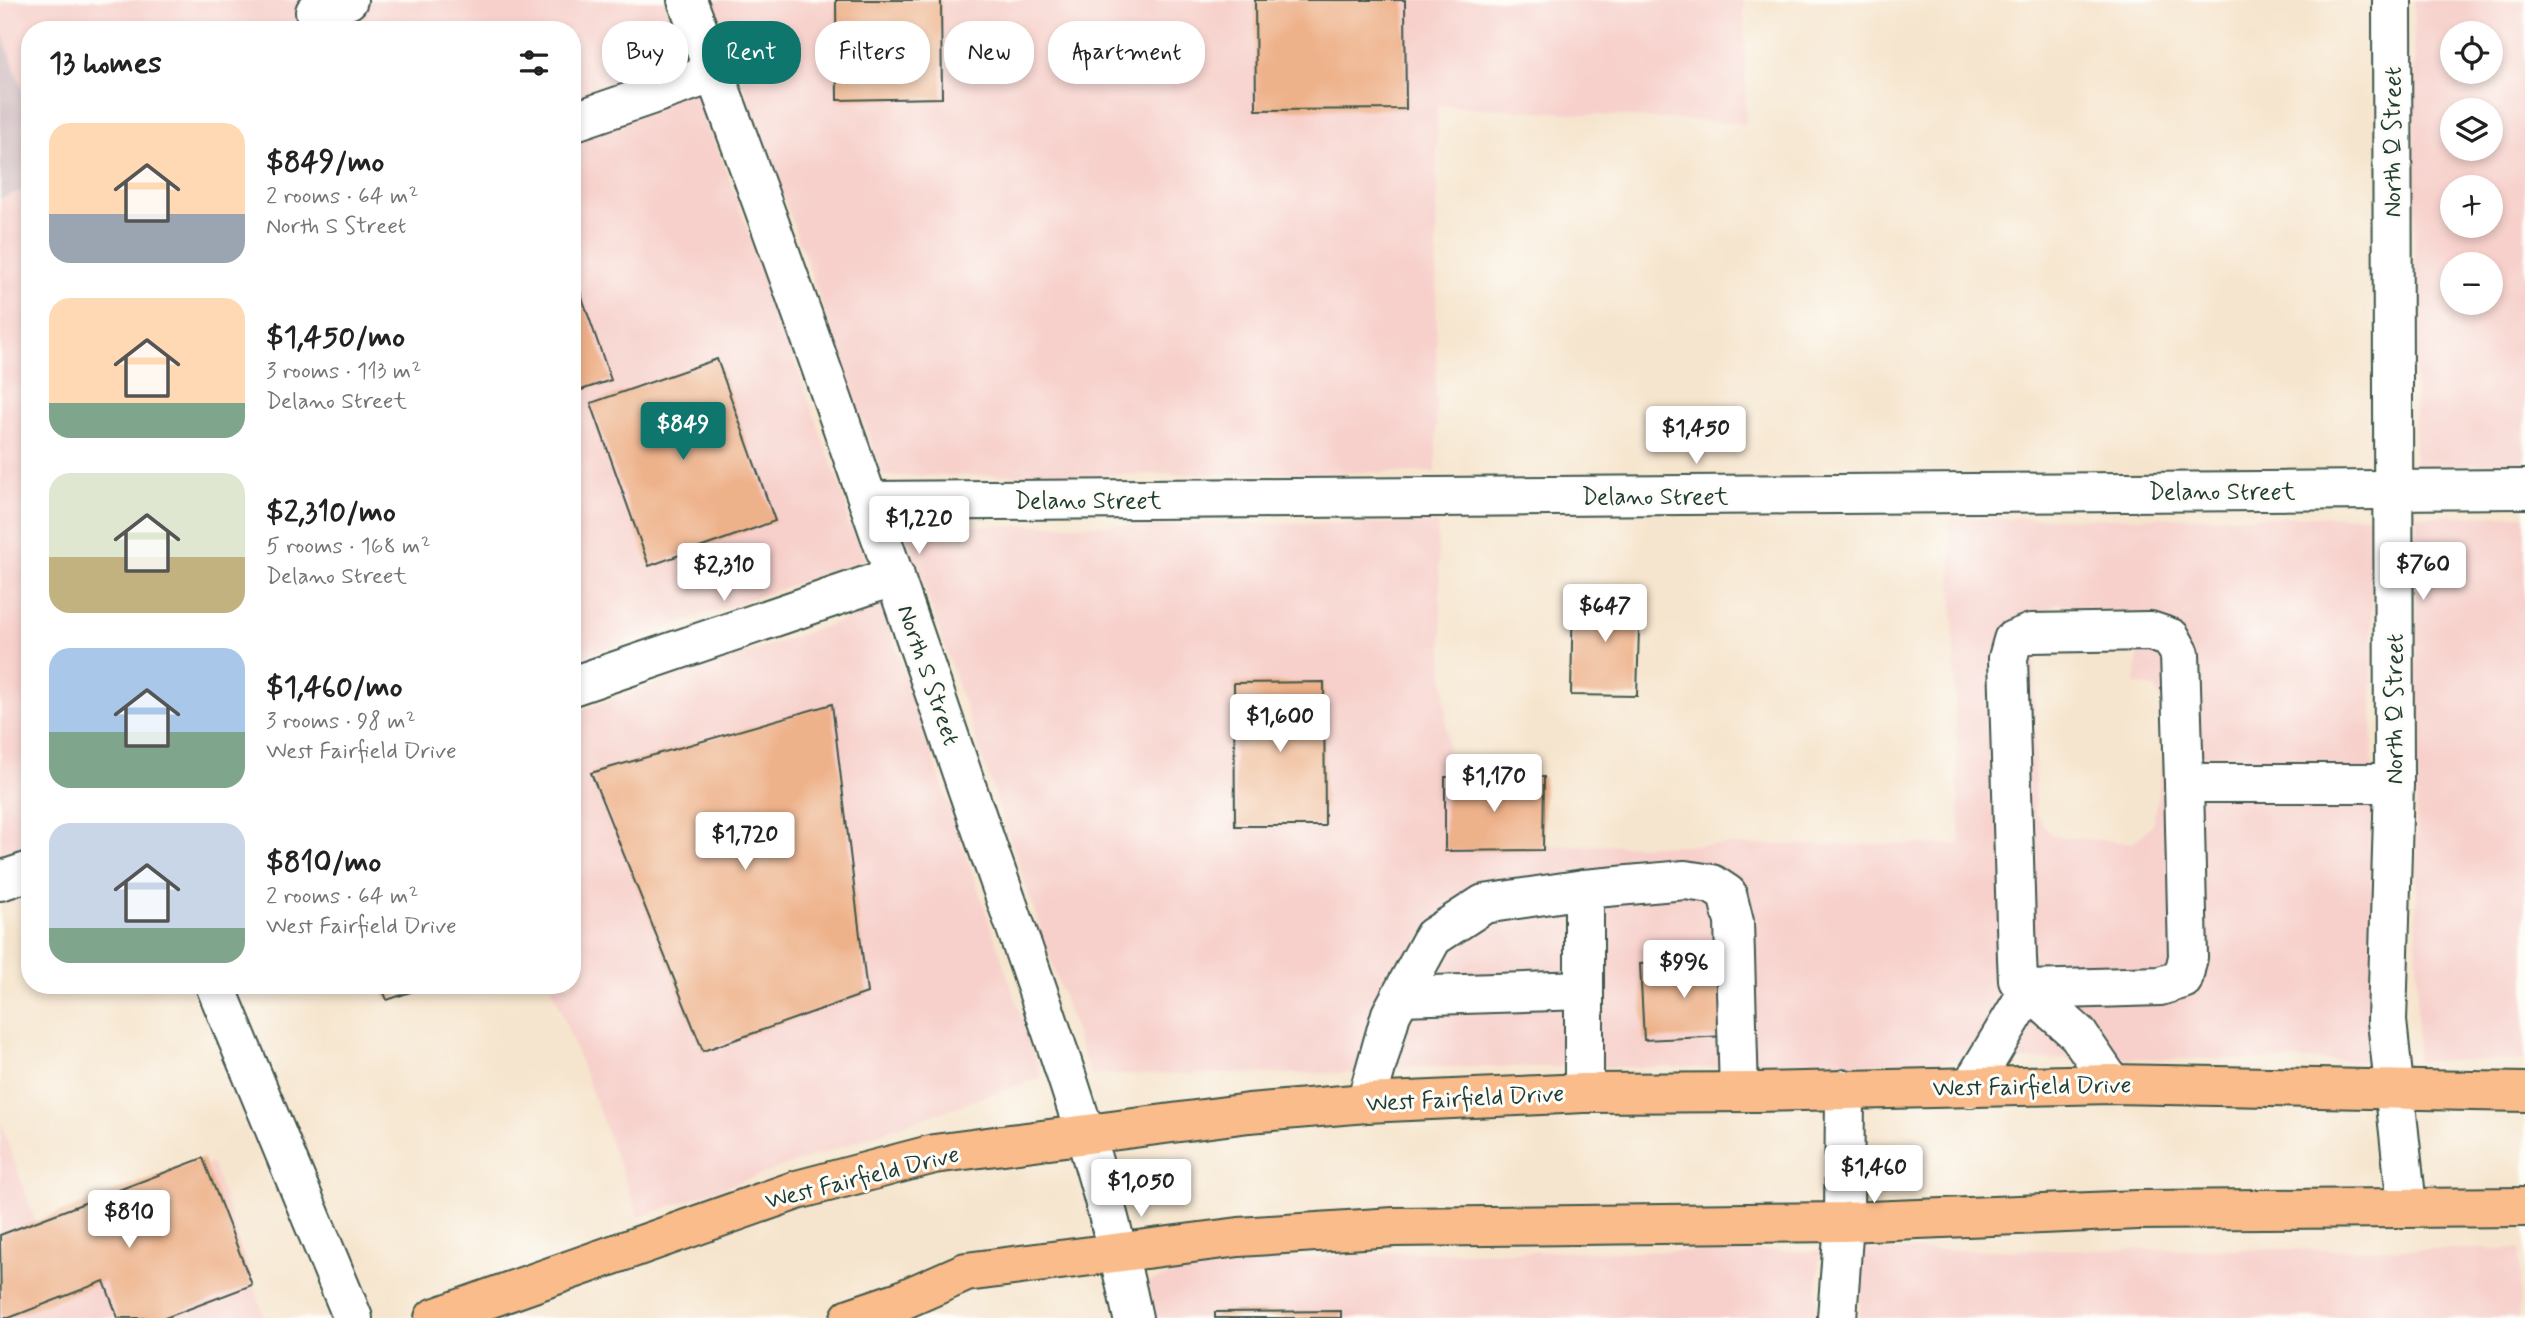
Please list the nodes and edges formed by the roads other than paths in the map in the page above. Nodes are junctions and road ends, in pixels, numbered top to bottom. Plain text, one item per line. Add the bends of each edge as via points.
1 (687, 0) edge
2 (2392, 0) edge
3 (702, 40) edge
4 (702, 78) edge
5 (719, 84) edge
6 (581, 119) edge
7 (2525, 489) edge
8 (2393, 490) junction
9 (868, 501) junction
10 (895, 576) junction
11 (581, 683) edge
12 (2184, 783) junction
13 (2394, 783) junction
14 (21, 874) edge
15 (0, 881) edge
16 (1584, 889) junction
17 (1584, 990) junction
18 (2029, 990) junction
19 (219, 994) edge
20 (1401, 996) junction
21 (2112, 1083) junction
22 (1970, 1088) junction
23 (1845, 1089) junction
24 (2395, 1089) junction
25 (1739, 1092) junction
26 (2525, 1092) edge
27 (1584, 1093) junction
28 (1366, 1103) junction
29 (1087, 1136) junction
30 (2407, 1207) junction
31 (2525, 1207) edge
32 (1844, 1222) junction
33 (1119, 1252) junction
34 (353, 1318) edge
35 (434, 1318) edge
36 (850, 1318) edge
37 (1133, 1318) edge
38 (1838, 1318) edge

1 - 3 street, North S Street
2 - 8 street, North Q Street
4 - 6 street
5 - 9 street, North S Street
7 - 8 street, Delano Street
8 - 9 street, Delano Street
8 - 13 street, North Q Street
9 - 10 street, North S Street
10 - 11 street
10 - 29 street, North S Street
12 - 13 street
12 - 18 street via 2188,957 2183,979 2160,986
12 - 18 street via 2180,654 2171,638 2150,631 2031,634 2013,640 2008,658 2018,980
13 - 24 street, North Q Street via 2387,1021
14 - 15 street
16 - 17 street
16 - 20 street via 1483,904 1433,937
16 - 25 street via 1685,880 1712,884 1727,894 1734,922
17 - 20 street
17 - 27 street
18 - 21 street via 2078,1034
18 - 22 street
19 - 34 street
20 - 28 street via 1391,1014
21 - 22 main road, West Fairfield Drive
21 - 24 main road, West Fairfield Drive
22 - 23 main road, West Fairfield Drive
23 - 25 main road, West Fairfield Drive
23 - 32 street
24 - 26 main road, West Fairfield Drive
24 - 30 street, North Q Street
25 - 27 main road, West Fairfield Drive
27 - 28 main road, West Fairfield Drive
28 - 29 main road, West Fairfield Drive via 1249,1113
29 - 33 street, North S Street
29 - 35 main road, West Fairfield Drive via 934,1154 797,1190
30 - 31 main road
30 - 32 main road via 2138,1210
32 - 33 main road via 1394,1227 1239,1237
32 - 38 street
33 - 36 main road via 966,1272
33 - 37 street, North S Street

